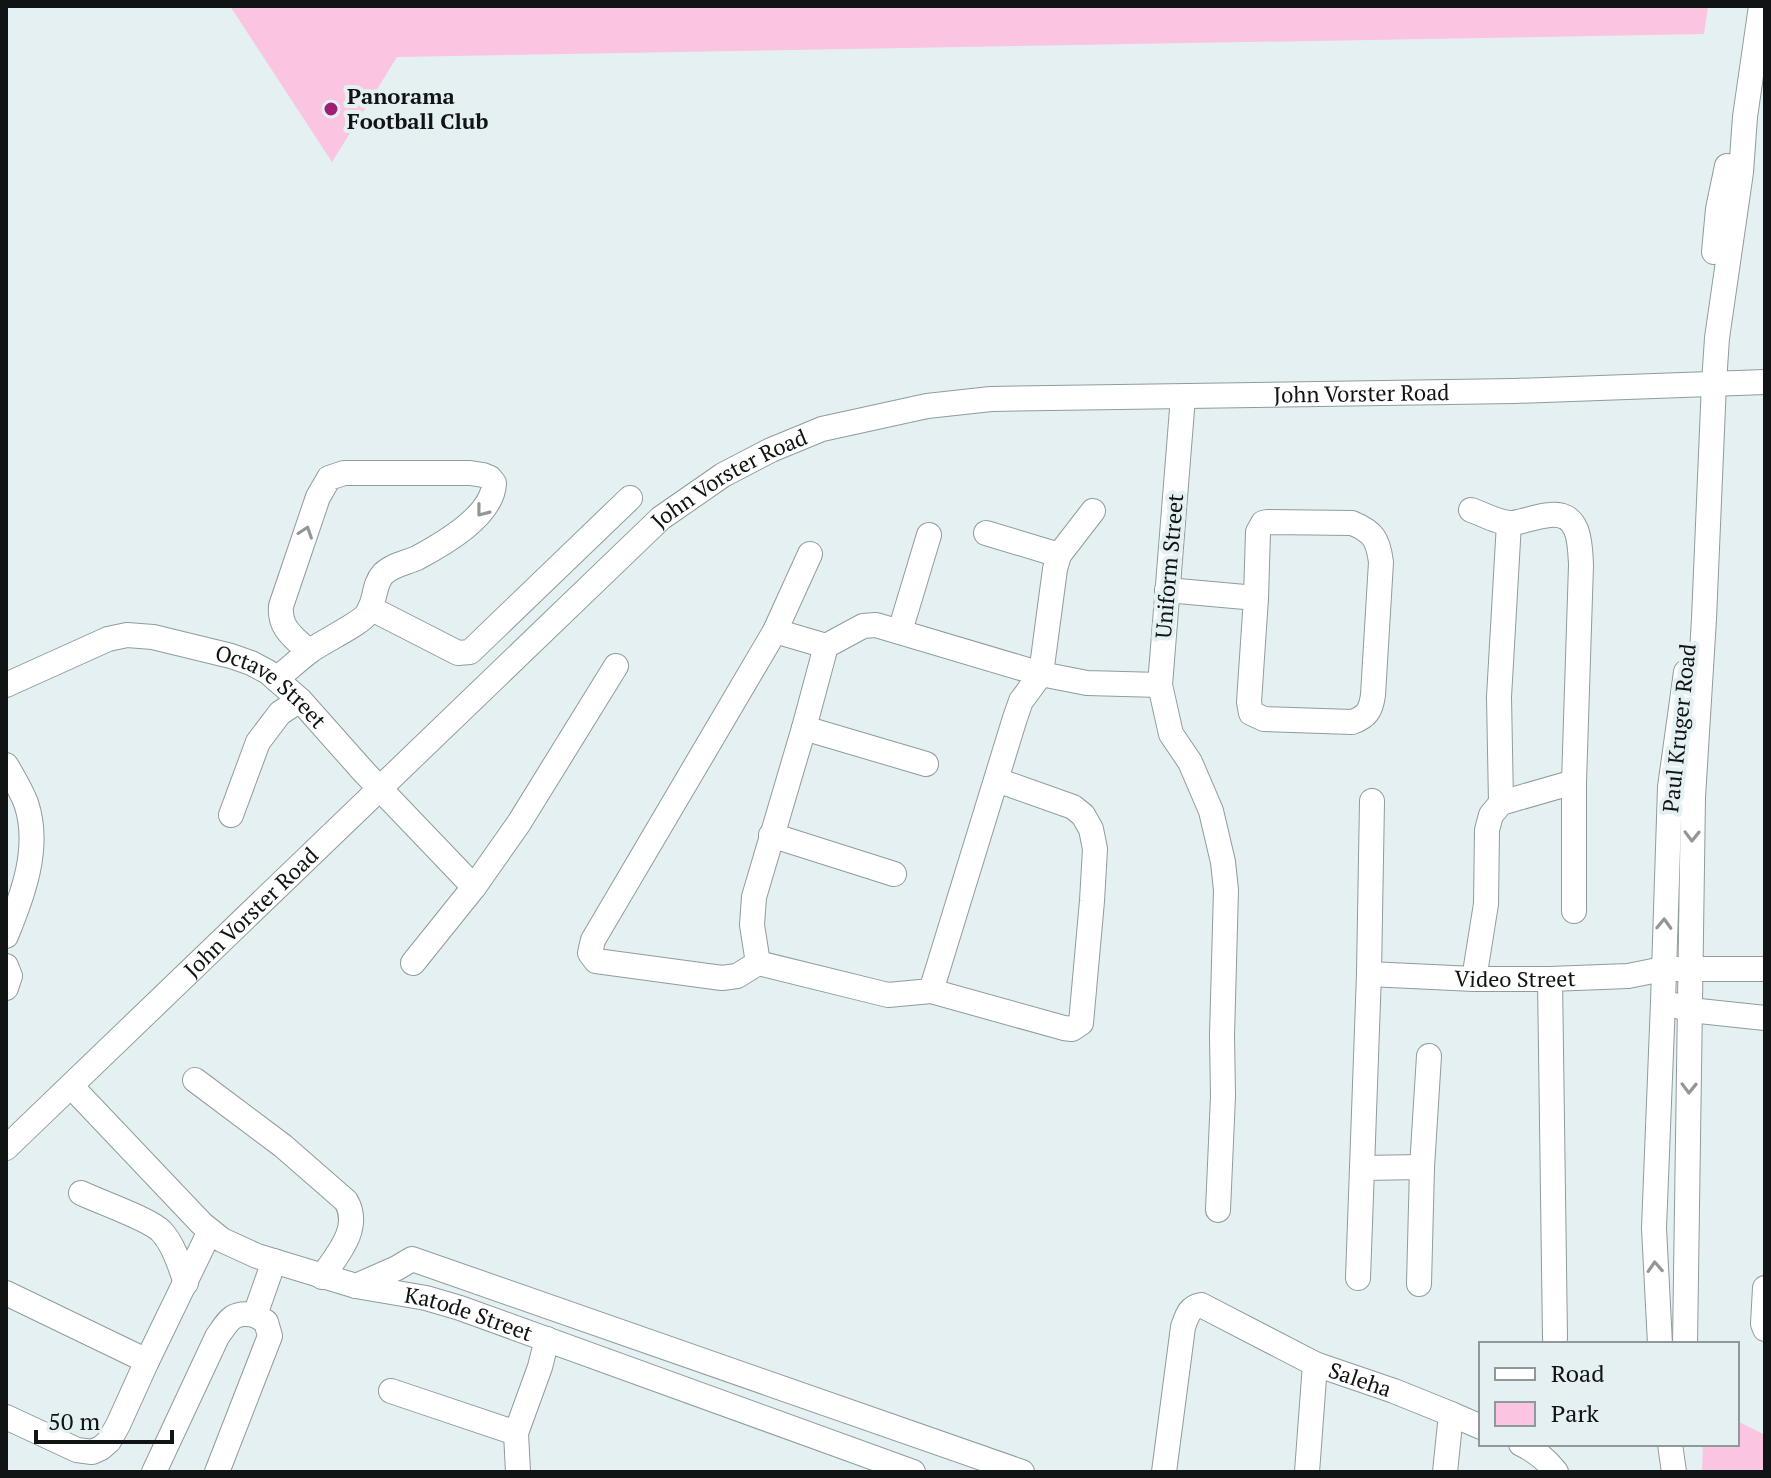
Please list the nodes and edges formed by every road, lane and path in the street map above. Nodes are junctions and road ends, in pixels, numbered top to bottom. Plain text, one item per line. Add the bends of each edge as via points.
1 (1761, 6) edge
2 (1765, 382) edge
3 (1708, 383) junction
4 (1183, 397) junction
5 (630, 498) dead end
6 (1471, 510) dead end
7 (1093, 511) dead end
8 (1509, 523) junction
9 (986, 533) dead end
10 (929, 535) dead end
11 (810, 554) dead end
12 (1059, 555) junction
13 (1167, 590) junction
14 (1256, 598) junction
15 (370, 608) junction
16 (775, 631) junction
17 (900, 631) junction
18 (826, 646) junction
19 (309, 652) junction
20 (616, 666) dead end
21 (1041, 674) junction
22 (276, 679) junction
23 (6, 685) edge
24 (1160, 685) junction
25 (300, 700) junction
26 (804, 728) junction
27 (926, 764) dead end
28 (6, 765) edge
29 (997, 780) junction
30 (1574, 782) junction
31 (379, 788) junction
32 (1372, 801) dead end
33 (1501, 803) junction
34 (231, 815) dead end
35 (771, 835) junction
36 (894, 874) dead end
37 (474, 887) junction
38 (1574, 911) dead end
39 (6, 936) edge
40 (413, 963) dead end
41 (758, 963) junction
42 (6, 966) edge
43 (1663, 969) junction
44 (1690, 969) junction
45 (1765, 969) edge
46 (1369, 974) junction
47 (1628, 976) junction
48 (1474, 979) junction
49 (1550, 979) junction
50 (6, 988) edge
51 (931, 991) junction
52 (1663, 1002) junction
53 (1690, 1010) junction
54 (1765, 1018) edge
55 (1429, 1056) dead end
56 (195, 1080) dead end
57 (71, 1086) junction
58 (6, 1148) edge
59 (1422, 1167) junction
60 (1362, 1168) junction
61 (81, 1193) dead end
62 (1218, 1210) dead end
63 (210, 1231) junction
64 (274, 1261) junction
65 (322, 1277) junction
66 (1358, 1278) dead end
67 (186, 1283) junction
68 (1419, 1284) dead end
69 (356, 1286) junction
70 (1765, 1288) edge
71 (6, 1293) edge
72 (255, 1315) junction
73 (1765, 1329) edge
74 (1555, 1338) dead end
75 (547, 1339) junction
76 (1660, 1342) edge
77 (1685, 1342) edge
78 (147, 1361) junction
79 (1315, 1364) junction
80 (391, 1391) dead end
81 (1451, 1414) junction
82 (6, 1417) edge
83 (1479, 1426) edge
84 (516, 1433) junction
85 (1525, 1446) edge
86 (1670, 1446) edge
87 (1681, 1446) edge
88 (973, 1464) edge
89 (154, 1472) edge
90 (217, 1472) edge
91 (518, 1472) edge
92 (913, 1472) edge
93 (1022, 1472) edge
94 (1164, 1472) edge
95 (1307, 1472) edge
96 (1445, 1472) edge
97 (1556, 1472) edge
98 (1674, 1472) edge
99 (1680, 1472) edge

1 - 3 street, Paul Kruger Road
2 - 3 street, John Vorster Road
3 - 4 street, John Vorster Road
43 -> 3 street, Paul Kruger Road via 1670,787 1686,677
3 -> 44 street, Paul Kruger Road
4 - 13 street, Uniform Street
4 - 31 street, John Vorster Road via 991,399 938,405 822,429 771,450 714,480 661,518
5 - 15 street via 470,652 458,653
6 - 8 street
7 - 12 street
8 - 30 street via 1559,515 1575,525 1579,536
8 - 33 street via 1499,697
9 - 12 street
10 - 17 street
11 - 16 street
12 - 21 street
13 - 14 street
13 - 24 street, Uniform Street
14 - 14 street via 1251,713 1264,719 1352,722 1367,715 1373,695 1381,562 1372,535 1352,523 1263,523 1258,532
15 - 19 street
19 -> 15 street via 284,627 281,606 329,478 344,473 470,473 490,478 494,492 474,521 390,568 381,576
16 - 18 street
16 - 41 street via 590,953 600,963 722,978
17 - 18 street via 863,626
17 - 21 street
18 - 26 street
19 - 22 street
20 - 37 street
21 - 24 street via 1087,683
21 - 29 street via 1021,701
22 - 23 street, Octave Street via 231,656 127,635
22 - 25 street, Octave Street
24 - 62 street, Uniform Street via 1171,734 1211,811 1223,862
25 - 31 street, Octave Street
25 - 34 street via 280,713 258,742
26 - 27 street
26 - 35 street
28 - 39 street via 24,798 31,833 26,880
29 - 51 street
29 - 51 street via 1073,807 1091,829 1095,849 1082,1018 1077,1027 1064,1028
30 - 33 street
30 - 38 street
31 - 37 street, Octave Street
31 - 57 street, John Vorster Road
32 - 46 street
33 - 48 street via 1487,830 1486,904
35 - 36 street
35 - 41 street via 752,911
37 - 40 street
41 - 51 street via 888,995
42 - 50 street
43 - 44 street, Video Street
43 - 47 street, Video Street
43 - 52 street, Paul Kruger Road
44 - 45 street, Video Street
44 - 53 street, Paul Kruger Road
46 - 48 street, Video Street
46 - 60 street
47 - 49 street, Video Street
47 - 52 street
48 - 49 street, Video Street
49 - 74 street
52 - 53 street
76 -> 52 street, Paul Kruger Road via 1654,1228
53 - 54 street
53 -> 77 street, Paul Kruger Road
55 - 59 street
56 - 65 street via 346,1201 351,1226
57 - 58 street, John Vorster Road
57 - 63 street, Katode Street
59 - 60 street
59 - 68 street
60 - 66 street
61 - 67 street via 162,1232
63 - 64 street, Katode Street
63 - 67 street
64 - 65 street, Katode Street
64 - 72 street
65 - 69 street, Katode Street
67 - 78 street
69 - 75 street, Katode Street via 442,1302
69 - 88 street via 412,1259
70 - 73 street
71 - 78 street
72 - 89 street via 237,1314 217,1337
72 - 90 street via 266,1322 270,1336
75 - 84 street
75 - 92 street, Katode Street
78 - 82 street via 109,1441 92,1452
79 - 81 street, Saleha
79 - 94 street via 1194,1306 1183,1327
79 - 95 street, Saleha
80 - 84 street
81 - 83 street, Saleha
81 - 96 street
84 - 91 street
85 - 97 street
86 - 98 street
87 - 99 street
88 - 93 street

